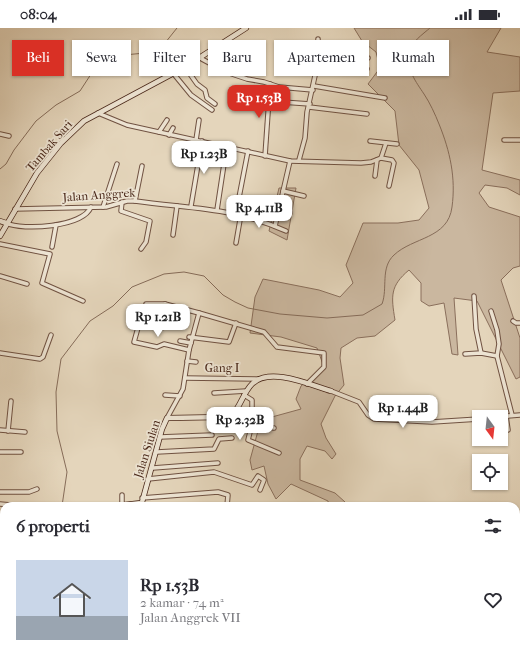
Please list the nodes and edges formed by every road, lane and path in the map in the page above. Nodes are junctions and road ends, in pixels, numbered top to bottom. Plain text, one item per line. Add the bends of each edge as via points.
1 (246, 28) edge
2 (228, 40) edge
3 (208, 53) edge
4 (200, 58) joint
5 (167, 76) edge
6 (175, 76) edge
7 (191, 76) edge
8 (316, 76) edge
9 (270, 84) junction
10 (313, 88) junction
11 (386, 98) dead end
12 (268, 101) junction
13 (215, 104) dead end
14 (309, 106) junction
15 (212, 110) dead end
16 (98, 113) junction
17 (367, 114) dead end
18 (167, 120) dead end
19 (199, 120) dead end
20 (173, 128) dead end
21 (159, 132) junction
22 (0, 134) edge
23 (169, 135) junction
24 (9, 136) dead end
25 (196, 140) junction
26 (504, 140) dead end
27 (520, 140) edge
28 (202, 141) junction
29 (370, 141) dead end
30 (386, 143) junction
31 (397, 144) dead end
32 (248, 151) junction
33 (265, 156) junction
34 (379, 159) junction
35 (298, 160) junction
36 (290, 161) junction
37 (117, 164) dead end
38 (224, 164) dead end
39 (142, 166) dead end
40 (374, 176) dead end
41 (389, 186) dead end
42 (283, 191) junction
43 (304, 196) dead end
44 (135, 201) junction
45 (122, 202) junction
46 (177, 206) junction
47 (191, 206) junction
48 (91, 207) junction
49 (103, 207) junction
50 (15, 209) junction
51 (217, 210) junction
52 (279, 211) junction
53 (290, 212) dead end
54 (236, 213) junction
55 (241, 214) junction
56 (0, 221) edge
57 (6, 223) junction
58 (56, 225) junction
59 (275, 226) junction
60 (286, 231) dead end
61 (173, 235) dead end
62 (0, 236) edge
63 (236, 243) dead end
64 (0, 244) edge
65 (52, 247) dead end
66 (141, 249) dead end
67 (0, 276) edge
68 (27, 284) dead end
69 (474, 296) dead end
70 (83, 301) dead end
71 (146, 304) dead end
72 (165, 304) junction
73 (491, 311) dead end
74 (199, 313) junction
75 (141, 317) dead end
76 (513, 321) dead end
77 (236, 323) junction
78 (520, 323) edge
79 (162, 328) dead end
80 (51, 335) dead end
81 (191, 337) junction
82 (180, 340) dead end
83 (191, 342) junction
84 (189, 350) junction
85 (0, 353) edge
86 (481, 353) junction
87 (465, 354) dead end
88 (497, 356) junction
89 (187, 361) junction
90 (196, 362) dead end
91 (186, 378) junction
92 (259, 379) junction
93 (307, 384) junction
94 (331, 391) joint
95 (214, 393) dead end
96 (245, 393) junction
97 (165, 395) dead end
98 (180, 396) junction
99 (11, 400) dead end
100 (520, 414) edge
101 (512, 415) junction
102 (508, 416) edge
103 (167, 418) junction
104 (472, 419) edge
105 (251, 426) junction
106 (274, 428) dead end
107 (0, 430) edge
108 (8, 431) junction
109 (25, 432) dead end
110 (212, 435) dead end
111 (160, 437) junction
112 (232, 438) dead end
113 (0, 452) edge
114 (21, 452) dead end
115 (157, 452) junction
116 (279, 453) dead end
117 (218, 463) dead end
118 (153, 468) junction
119 (148, 479) junction
120 (37, 489) dead end
121 (260, 490) dead end
122 (0, 492) edge
123 (122, 496) dead end
124 (122, 502) edge
125 (142, 502) edge
126 (149, 502) edge
127 (227, 502) edge

1 - 2 street, Tambak Sari
3 - 4 street, Tambak Sari
4 - 9 street via 238,76
5 - 16 street, Tambak Sari
6 - 15 street via 191,95
7 - 13 street via 205,90 207,98
8 - 10 street
9 - 10 street via 279,87
9 - 12 street
10 - 11 street
10 - 14 street
12 - 14 street
12 - 33 street
14 - 17 street
14 - 35 street via 305,138
16 - 21 street via 127,125
16 - 50 street, Tambak Sari via 84,121 61,143 37,173
18 - 21 street
19 - 25 street
20 - 23 street
21 - 23 street
22 - 24 street
23 - 25 street
25 - 28 street
26 - 27 street
28 - 32 street
28 - 47 street
29 - 30 street
30 - 31 street
30 - 34 street
32 - 33 street
32 - 54 street
33 - 36 street
34 - 35 street via 361,162
34 - 40 street
34 - 41 street via 392,160 394,163
35 - 36 street
36 - 42 street
37 - 49 street
38 - 51 street
39 - 44 street
42 - 43 street
42 - 52 street
44 - 45 street, Jalan Anggrek
44 - 46 street, Jalan Anggrek
45 - 49 street, Jalan Anggrek
45 - 66 street via 121,211 150,221 146,242
46 - 47 street, Jalan Anggrek
46 - 61 street
47 - 51 street, Jalan Anggrek
48 - 49 street, Jalan Anggrek
48 - 50 street, Jalan Anggrek
48 - 58 street via 87,214 80,218
50 - 57 street, Tambak Sari
51 - 54 street, Jalan Anggrek
52 - 53 street
52 - 59 street
54 - 55 street, Jalan Anggrek
55 - 59 street, Jalan Anggrek
55 - 63 street
56 - 57 street
57 - 58 street via 14,226
57 - 62 street, Tambak Sari
58 - 65 street
59 - 60 street, Jalan Anggrek
64 - 70 street via 50,254 42,283
67 - 68 street
69 - 86 street via 476,329
71 - 72 street
72 - 74 street
72 - 79 street
73 - 88 street via 498,335
74 - 77 street
74 - 81 street
75 - 84 street via 134,342 157,347 164,344
76 - 78 street
77 - 81 street via 229,342
77 - 93 street via 264,332 277,347 324,354 325,365
80 - 85 street via 40,359
81 - 83 street
82 - 83 street
83 - 84 street
84 - 89 street
86 - 87 street
86 - 88 street
88 - 101 street
89 - 90 street
89 - 91 street
91 - 92 street, Gang I
91 - 98 street
92 - 93 street via 277,376
92 - 96 street, Jalan Siulan
93 - 94 street
94 - 104 street via 359,402 374,419 432,422
95 - 96 street
96 - 103 street, Jalan Siulan via 234,413 229,416
96 - 105 street via 252,398
97 - 98 street
98 - 103 street
99 - 108 street
100 - 101 street
101 - 102 street
103 - 111 street, Jalan Siulan
105 - 106 street
105 - 116 street via 248,441
107 - 108 street
108 - 109 street
110 - 111 street
111 - 115 street, Jalan Siulan
112 - 115 street via 219,439 214,449
113 - 114 street
115 - 118 street, Jalan Siulan
117 - 118 street
118 - 119 street, Jalan Siulan
119 - 121 street via 214,472 252,485 258,476 264,480
119 - 125 street, Jalan Siulan
120 - 122 street via 29,492
123 - 124 street
126 - 127 street via 218,492 228,495

